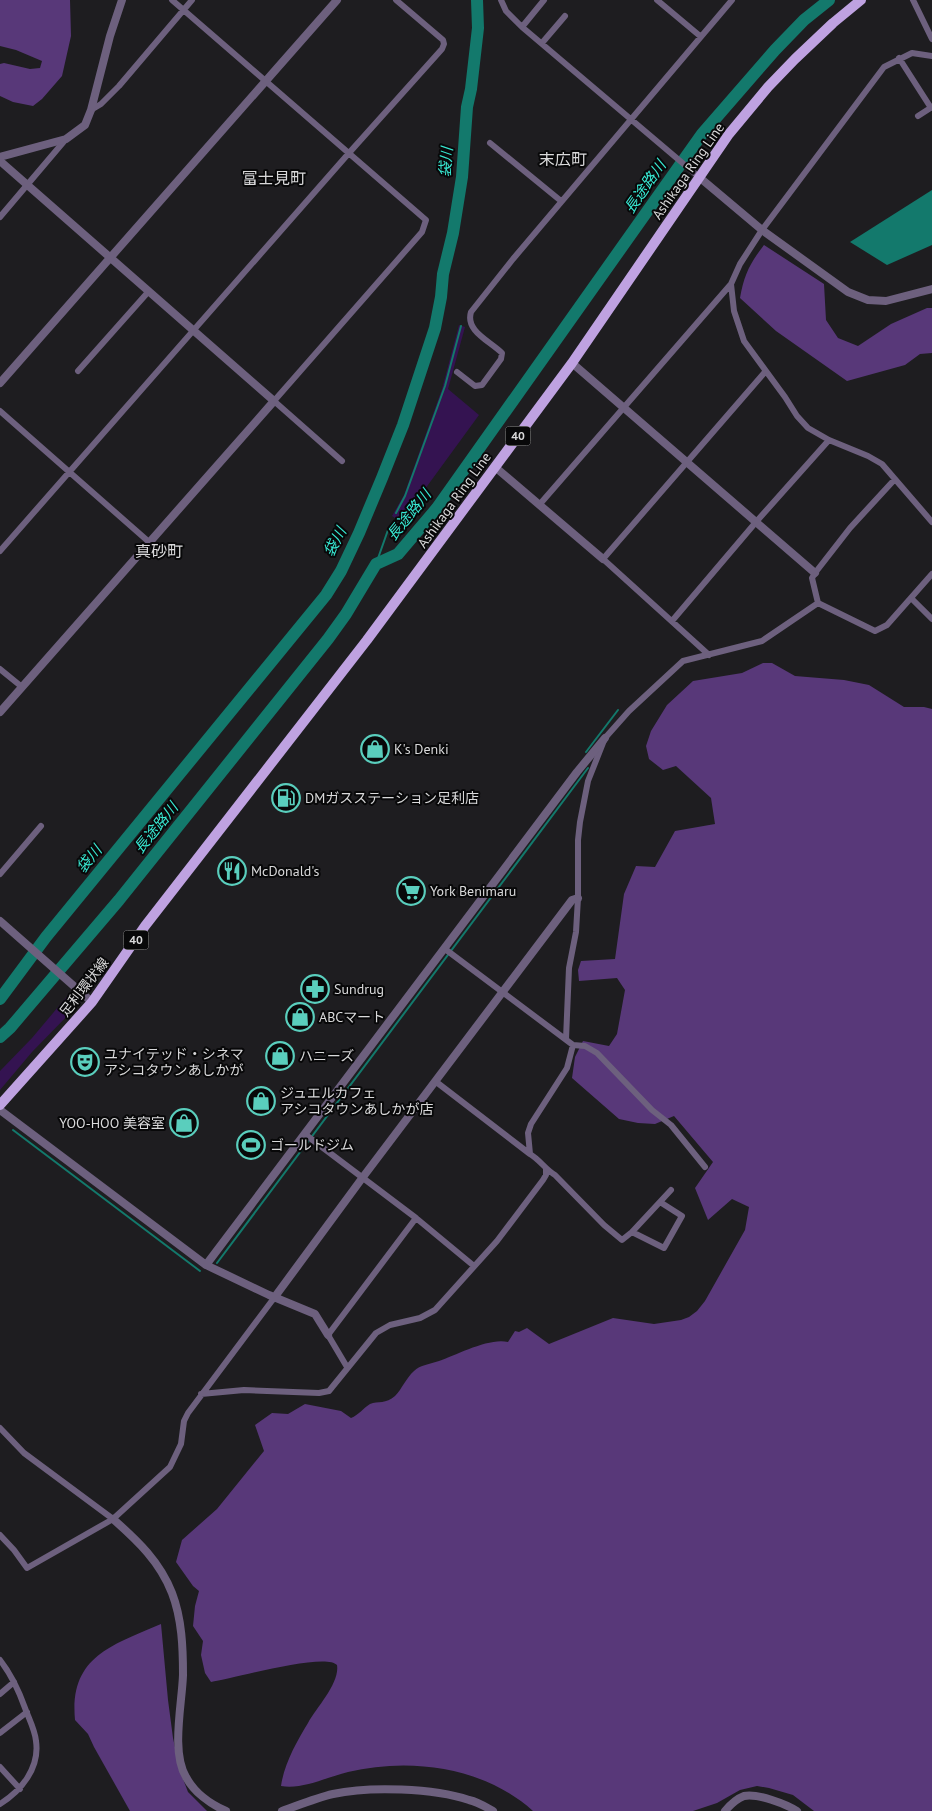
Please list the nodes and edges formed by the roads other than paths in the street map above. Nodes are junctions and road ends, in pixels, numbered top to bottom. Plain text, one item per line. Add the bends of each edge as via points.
1 (122, 0) edge
2 (172, 0) edge
3 (192, 0) edge
4 (337, 0) edge
5 (396, 0) edge
6 (501, 0) edge
7 (544, 0) edge
8 (657, 0) edge
9 (732, 0) edge
10 (861, 0) edge
11 (913, 0) edge
12 (184, 10) junction
13 (565, 16) dead end
14 (522, 27) junction
15 (700, 36) junction
16 (932, 40) edge
17 (542, 43) junction
18 (932, 56) edge
19 (899, 58) junction
20 (266, 80) junction
21 (931, 107) edge
22 (92, 110) junction
23 (918, 116) dead end
24 (631, 118) junction
25 (66, 139) junction
26 (490, 143) dead end
27 (349, 153) junction
28 (0, 159) edge
29 (699, 177) junction
30 (29, 185) junction
31 (561, 202) junction
32 (0, 217) edge
33 (762, 230) junction
34 (111, 257) junction
35 (731, 284) junction
36 (932, 290) edge
37 (149, 291) junction
38 (194, 330) junction
39 (572, 363) junction
40 (78, 371) dead end
41 (456, 372) dead end
42 (765, 372) junction
43 (0, 383) edge
44 (274, 401) junction
45 (624, 407) junction
46 (0, 412) edge
47 (829, 440) junction
48 (342, 461) dead end
49 (687, 462) junction
50 (496, 467) junction
51 (69, 472) junction
52 (895, 479) junction
53 (540, 504) junction
54 (756, 522) junction
55 (932, 522) edge
56 (149, 542) junction
57 (0, 551) edge
58 (603, 559) junction
59 (814, 573) junction
60 (932, 574) edge
61 (912, 599) junction
62 (818, 603) junction
63 (932, 619) edge
64 (672, 620) junction
65 (709, 655) junction
66 (0, 669) edge
67 (22, 687) junction
68 (0, 712) edge
69 (605, 738) junction
70 (41, 826) dead end
71 (0, 874) edge
72 (578, 898) junction
73 (0, 921) edge
74 (444, 949) junction
75 (503, 992) junction
76 (92, 1002) junction
77 (566, 1039) junction
78 (573, 1045) junction
79 (435, 1081) junction
80 (0, 1105) edge
81 (0, 1110) edge
82 (306, 1135) junction
83 (530, 1154) junction
84 (705, 1167) dead end
85 (546, 1169) junction
86 (363, 1177) junction
87 (671, 1190) dead end
88 (660, 1202) junction
89 (416, 1218) junction
90 (632, 1232) junction
91 (206, 1266) junction
92 (474, 1266) junction
93 (274, 1298) junction
94 (328, 1335) junction
95 (347, 1367) junction
96 (202, 1394) junction
97 (0, 1428) edge
98 (113, 1519) junction
99 (0, 1535) edge
100 (0, 1660) edge
101 (14, 1682) junction
102 (0, 1694) edge
103 (27, 1712) junction
104 (0, 1732) edge
105 (0, 1767) edge
106 (20, 1789) junction
107 (0, 1804) edge
108 (226, 1811) edge
109 (282, 1811) edge
110 (494, 1811) edge
111 (725, 1811) edge
112 (798, 1811) edge

1 - 22 street
2 - 12 street
3 - 12 street
4 - 20 street
5 - 27 street via 444,44
6 - 14 street
7 - 14 street
8 - 15 street
9 - 15 street
10 - 29 main road, Ashikaga Ring Line / 40 via 816,38 768,87
11 - 16 street
12 - 20 street
12 - 22 street via 119,86
13 - 17 street
14 - 17 street
15 - 24 street
17 - 24 street
18 - 19 street via 912,54
19 - 21 street
19 - 33 street via 884,67
20 - 27 street
20 - 34 street
21 - 23 street
22 - 25 street via 85,125
24 - 29 street
24 - 31 street
25 - 28 street
25 - 30 street
26 - 31 street
27 - 38 street
27 - 44 street via 426,220 422,232
28 - 30 street
29 - 33 street
29 - 39 main road, Ashikaga Ring Line / 40
30 - 32 street
30 - 34 street
31 - 41 street via 471,312 471,326 500,350 501,359 479,387
33 - 35 street
33 - 36 street via 848,292 868,300 886,302
34 - 37 street
34 - 43 street
35 - 42 street via 734,311 744,341
35 - 45 street
37 - 38 street
37 - 40 street
38 - 44 street
38 - 51 street
39 - 45 street
39 - 50 main road, Ashikaga Ring Line / 40
42 - 47 street via 808,428
42 - 49 street
44 - 48 street
44 - 56 street
45 - 49 street
45 - 53 street
46 - 51 street
47 - 52 street via 875,459
47 - 54 street
49 - 54 street
49 - 58 street
50 - 53 street
50 - 76 main road, 足利環状線 / 40 via 367,640 145,926
51 - 56 street
51 - 57 street
52 - 55 street
52 - 59 street
53 - 58 street
54 - 59 street
54 - 64 street
56 - 67 street
58 - 64 street
59 - 62 street via 812,578
60 - 61 street
61 - 62 street via 887,625 875,631
61 - 63 street
62 - 65 street via 762,641
64 - 65 street
65 - 69 street via 683,661 629,710
66 - 67 street
67 - 68 street
69 - 72 street via 588,782 580,822
69 - 74 street
70 - 71 street
72 - 75 street via 572,900
72 - 77 street via 569,968
73 - 76 street
74 - 75 street
74 - 82 street
75 - 77 street
75 - 79 street
76 - 80 main road, 足利環状線 / 40
77 - 78 street
78 - 83 street via 567,1068 531,1124 528,1133
78 - 84 street via 585,1046 597,1053 671,1125
79 - 83 street
79 - 86 street
81 - 91 street
82 - 86 street
82 - 91 street
83 - 85 street
85 - 90 street via 619,1238 623,1240
85 - 92 street via 543,1180
86 - 89 street
86 - 93 street
87 - 88 street
88 - 90 street
88 - 90 street via 682,1216 664,1248
89 - 92 street
89 - 94 street
91 - 93 street
92 - 95 street via 433,1312 382,1329 370,1338
93 - 94 street via 315,1314
93 - 96 street
94 - 95 street
95 - 96 street via 329,1391 322,1393 244,1390
96 - 98 street via 184,1421 181,1444 170,1467
97 - 98 street via 24,1453
98 - 99 street via 27,1568
98 - 108 street via 145,1548 162,1572 172,1594 181,1628 181,1761 185,1776 194,1788 204,1799
100 - 101 street
101 - 102 street
101 - 103 street
103 - 104 street
103 - 106 street via 37,1743 32,1770
105 - 106 street
106 - 107 street
109 - 110 street via 332,1794 378,1790 443,1793 471,1800
111 - 112 street via 744,1796 758,1796

